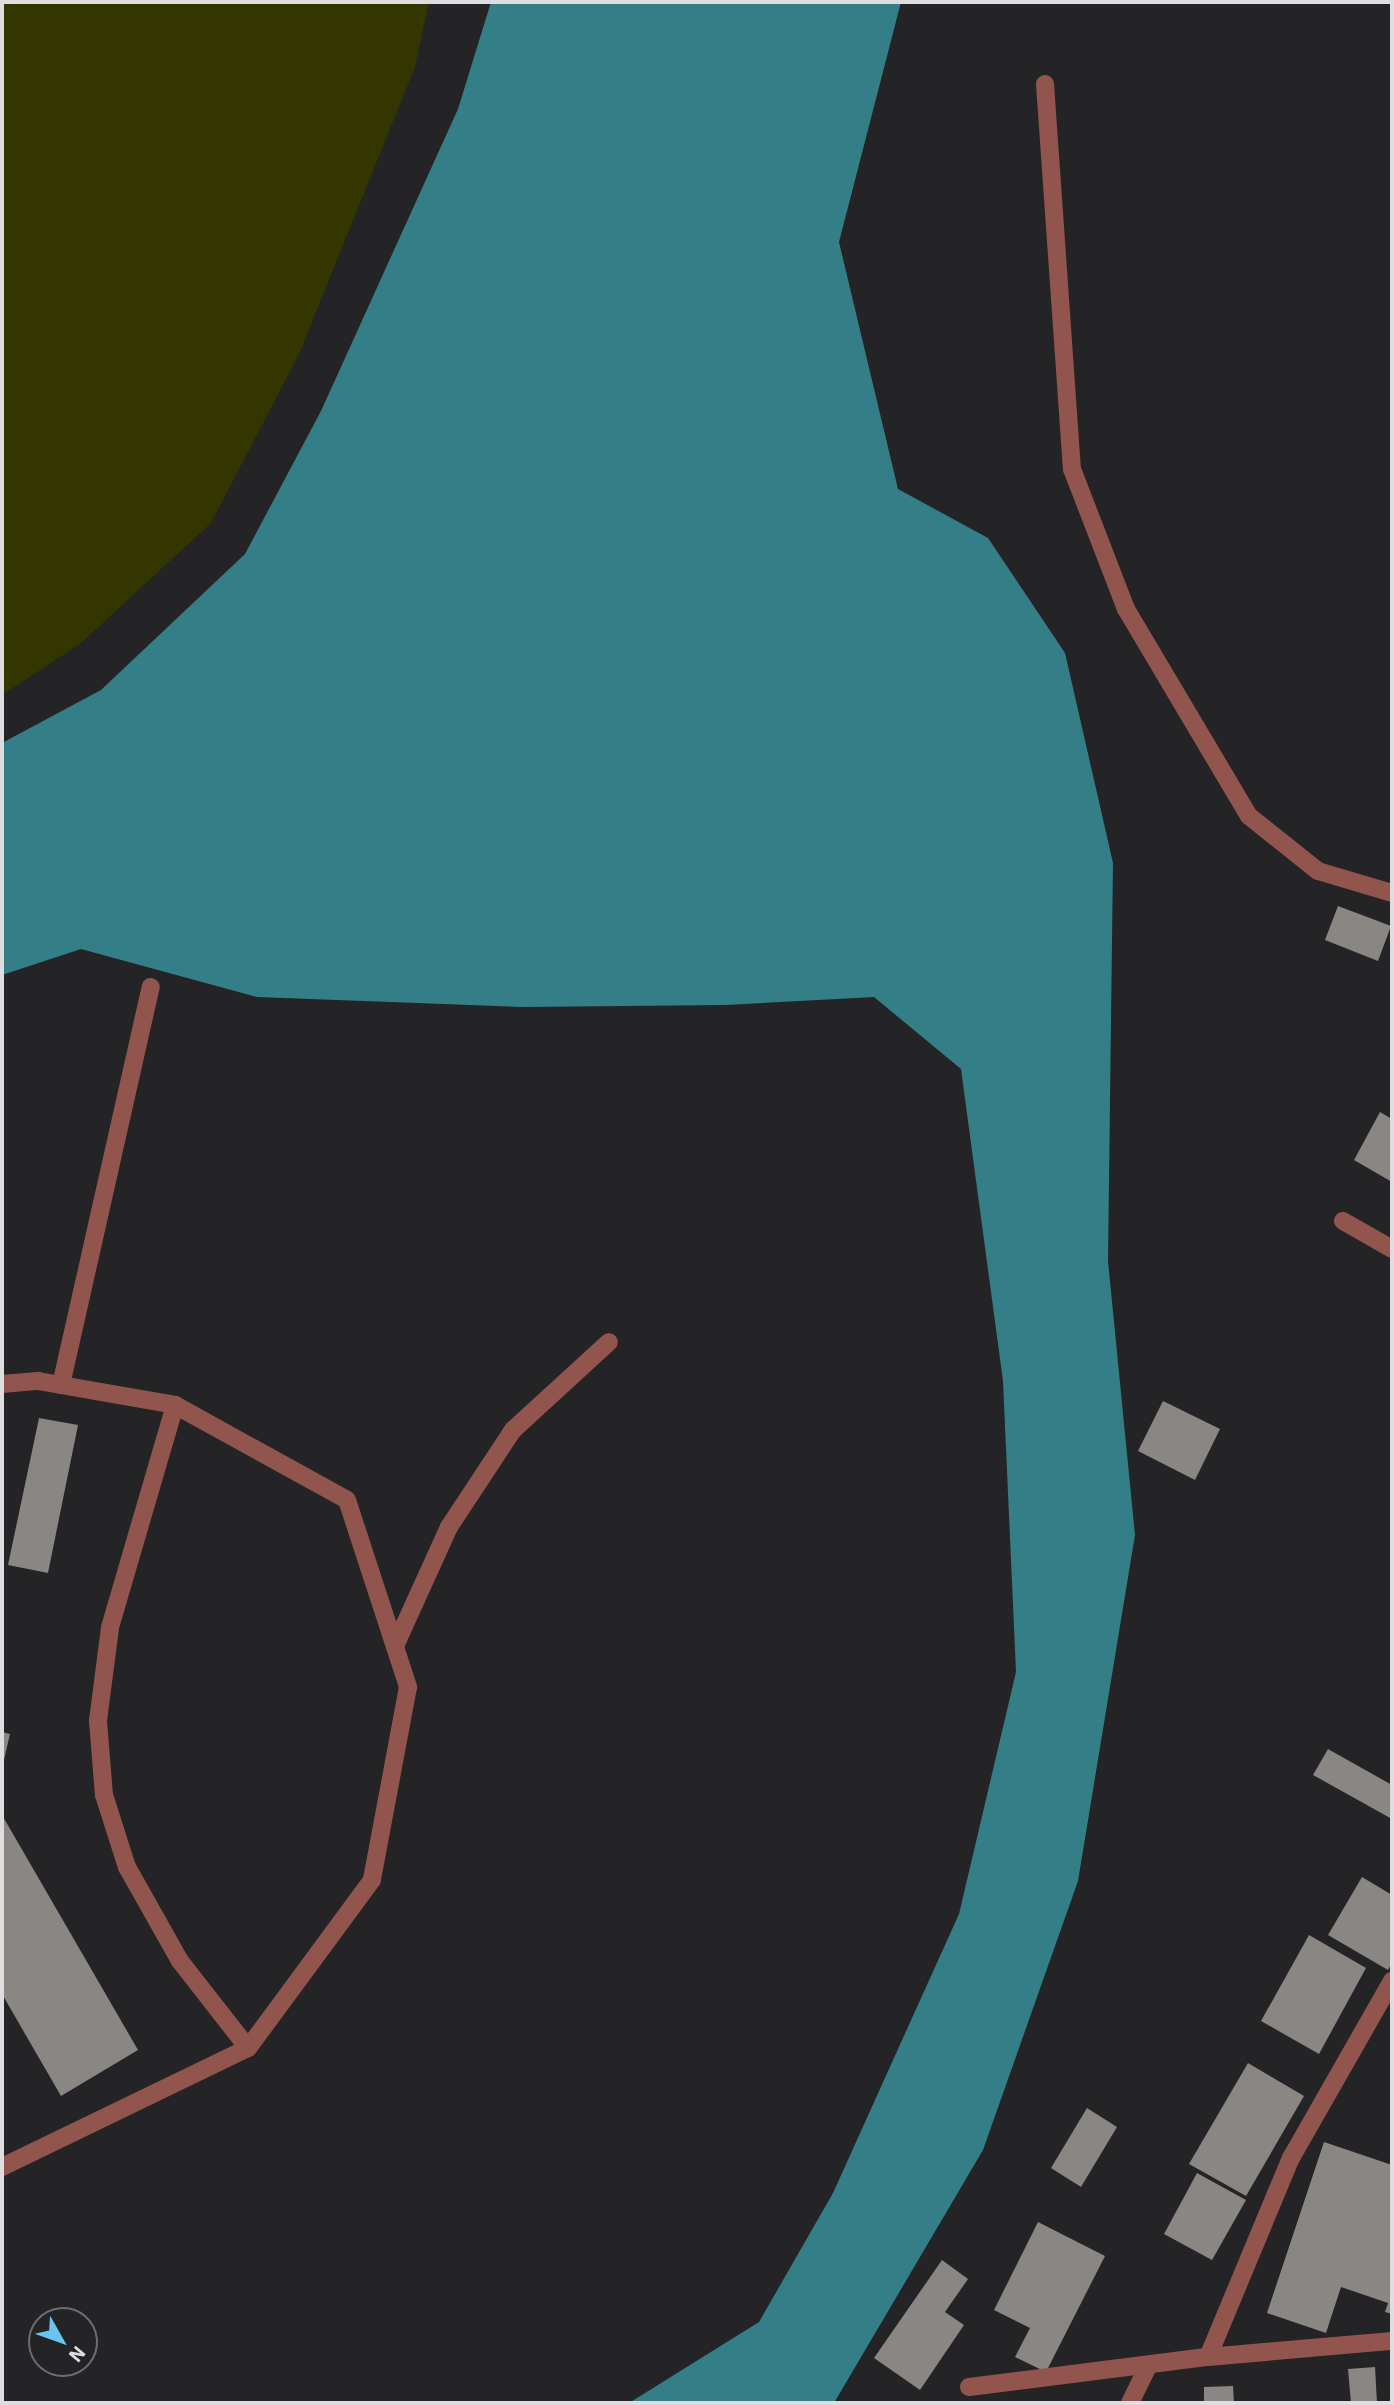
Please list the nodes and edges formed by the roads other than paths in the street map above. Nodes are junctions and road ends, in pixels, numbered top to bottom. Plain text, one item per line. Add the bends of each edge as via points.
1 (1045, 84) dead end
2 (1392, 893) edge
3 (151, 987) dead end
4 (1343, 1222) dead end
5 (1392, 1250) edge
6 (609, 1342) dead end
7 (2, 1384) edge
8 (61, 1385) junction
9 (175, 1405) junction
10 (395, 1646) junction
11 (1392, 1981) edge
12 (248, 2048) junction
13 (2, 2167) edge
14 (1392, 2341) edge
15 (1208, 2357) junction
16 (1147, 2368) junction
17 (968, 2388) dead end
18 (1130, 2403) edge

1 - 2 street via 1072,469 1126,609 1249,817 1318,871
3 - 8 street
4 - 5 street
6 - 10 street via 513,1430 449,1527
7 - 8 street
8 - 9 street
9 - 10 street via 347,1500
9 - 12 street via 110,1628 98,1721 104,1795 127,1867 146,1902 180,1961
10 - 12 street via 408,1687 372,1880
11 - 15 street via 1292,2158
12 - 13 street
14 - 15 street
15 - 16 street
16 - 17 street
16 - 18 street

